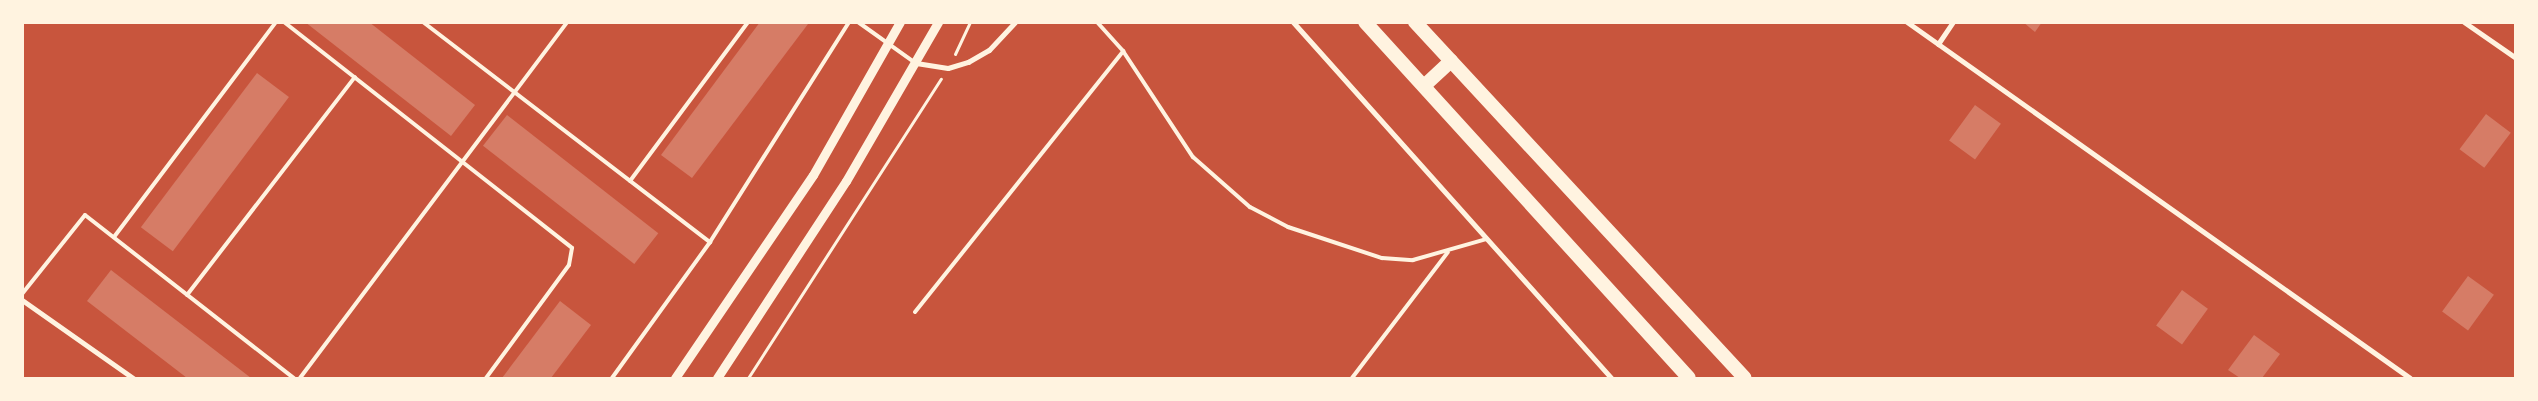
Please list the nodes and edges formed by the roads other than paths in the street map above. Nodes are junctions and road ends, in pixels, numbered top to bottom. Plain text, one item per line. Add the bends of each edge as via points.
1 (276, 22) edge
2 (284, 22) edge
3 (423, 22) edge
4 (567, 22) edge
5 (748, 22) edge
6 (849, 22) edge
7 (858, 22) edge
8 (900, 22) edge
9 (938, 22) edge
10 (1015, 22) edge
11 (1097, 22) edge
12 (1293, 22) edge
13 (1365, 22) edge
14 (1415, 22) edge
15 (1907, 22) edge
16 (1953, 22) edge
17 (2464, 22) edge
18 (1938, 44) junction
19 (887, 47) junction
20 (1123, 51) junction
21 (2516, 58) edge
22 (1451, 61) junction
23 (916, 63) junction
24 (355, 78) junction
25 (1424, 86) junction
26 (515, 93) junction
27 (462, 161) junction
28 (630, 181) junction
29 (114, 237) junction
30 (1486, 239) junction
31 (710, 242) junction
32 (1448, 252) junction
33 (22, 294) edge
34 (187, 295) junction
35 (22, 300) edge
36 (915, 312) dead end
37 (1683, 377) edge
38 (133, 378) edge
39 (294, 378) edge
40 (300, 378) edge
41 (486, 378) edge
42 (612, 378) edge
43 (675, 378) edge
44 (717, 378) edge
45 (1352, 378) edge
46 (1611, 378) edge
47 (1745, 378) edge
48 (2410, 378) edge

1 - 29 lane
2 - 24 lane
3 - 26 lane
4 - 26 lane
5 - 28 lane
6 - 31 lane
7 - 19 lane
8 - 19 street
9 - 23 street
10 - 23 street via 988,50 948,68
11 - 20 lane
12 - 30 street
13 - 25 highway
14 - 22 highway
15 - 18 street
16 - 18 street
17 - 21 street
18 - 48 street
19 - 23 lane
19 - 43 street via 813,175
20 - 32 lane via 1193,157 1250,207 1288,227 1382,258 1412,260
20 - 36 lane
22 - 25 highway
22 - 47 highway
23 - 44 street via 846,181
24 - 27 lane
24 - 34 lane
25 - 37 highway
26 - 27 lane
26 - 28 lane
27 - 40 lane
27 - 41 lane via 572,248 569,265
28 - 31 lane
29 - 33 lane via 84,215
29 - 34 lane
30 - 32 lane
30 - 46 street
31 - 42 lane
32 - 45 lane
34 - 39 lane
35 - 38 street

